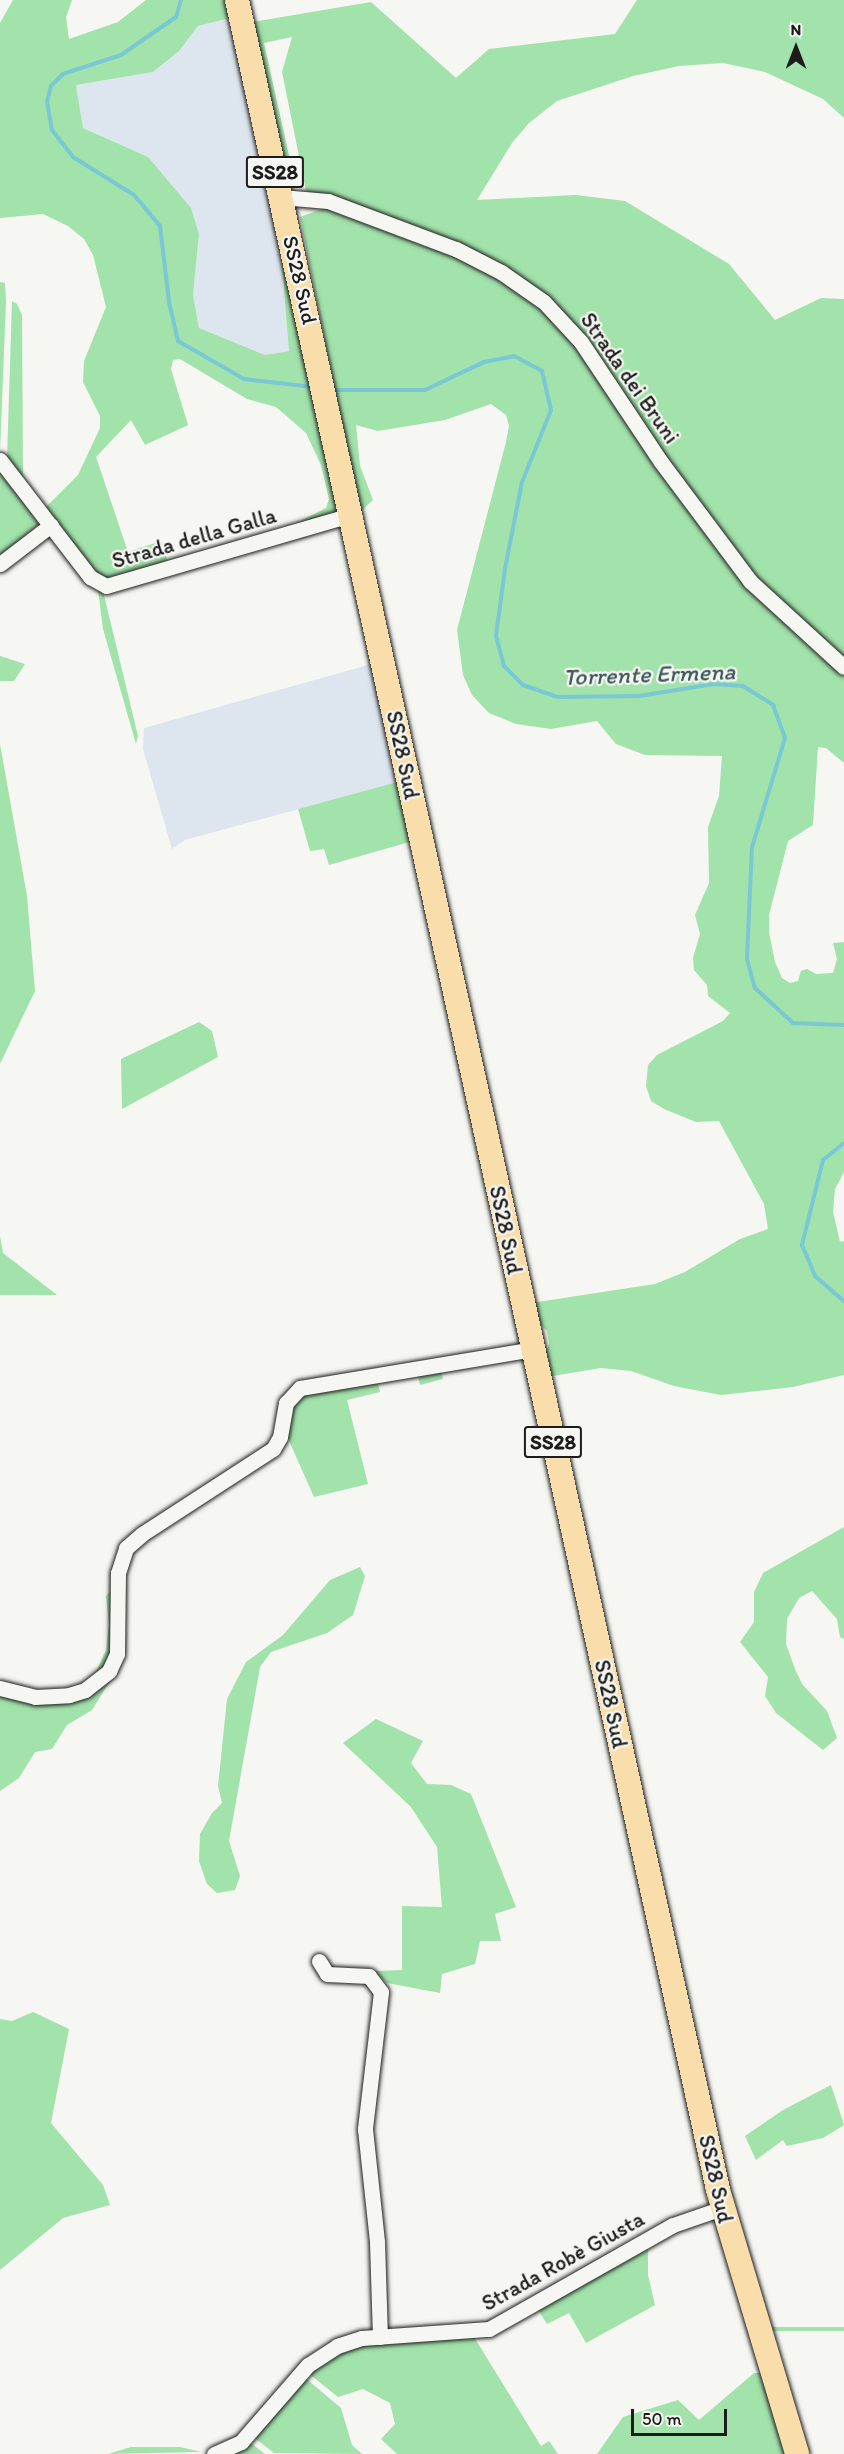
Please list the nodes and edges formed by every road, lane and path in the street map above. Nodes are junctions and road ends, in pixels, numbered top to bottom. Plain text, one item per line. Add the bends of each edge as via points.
1 (237, 0) edge
2 (281, 197) junction
3 (0, 460) edge
4 (351, 515) junction
5 (51, 525) junction
6 (0, 564) edge
7 (844, 667) edge
8 (533, 1349) junction
9 (0, 1689) edge
10 (319, 1961) dead end
11 (722, 2208) junction
12 (380, 2337) junction
13 (231, 2452) edge
14 (214, 2454) edge
15 (798, 2454) edge

1 - 2 main road, SS28 Sud / SS28
2 - 4 main road, SS28 Sud / SS28
2 - 7 street, Strada dei Bruni via 328,201 456,249 501,272 544,302 581,342 661,462 750,581
3 - 5 street, Strada della Galla
4 - 5 street, Strada della Galla via 110,587 90,577
4 - 8 main road, SS28 Sud / SS28
5 - 6 street
8 - 9 street via 300,1388 286,1403 280,1437 273,1449 126,1548 118,1573 117,1654 109,1671 85,1690 69,1695 35,1697
8 - 11 main road, SS28 Sud / SS28
10 - 12 street via 327,1974 369,1976 381,1992 365,2129
11 - 12 street, Strada Robè Giusta via 674,2225 489,2329
11 - 15 main road, SS28 Sud / SS28
12 - 13 street, Strada Robè Giusta via 353,2339 320,2356
13 - 14 street, Strada Robè Giusta

